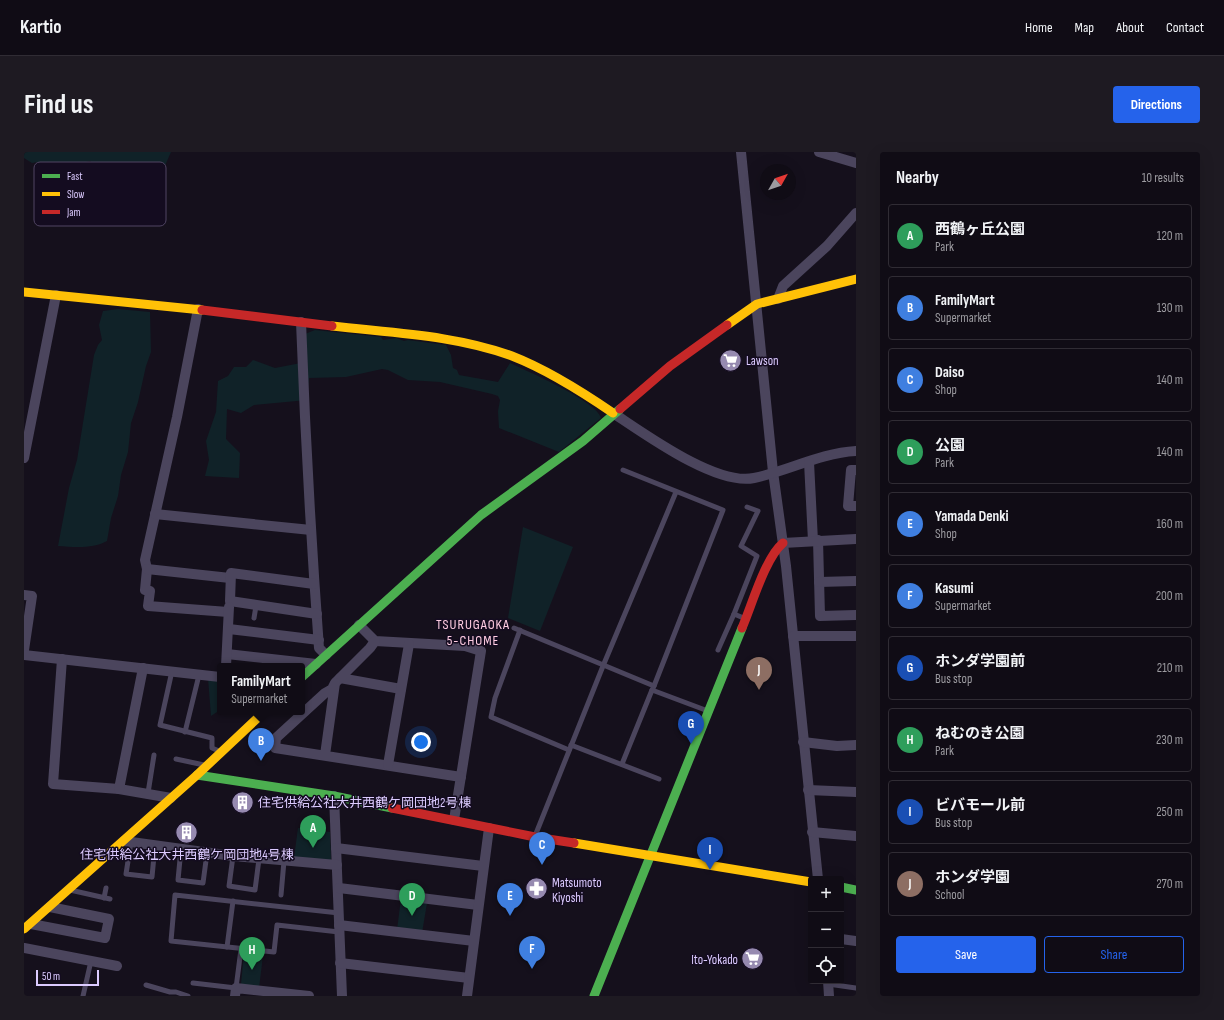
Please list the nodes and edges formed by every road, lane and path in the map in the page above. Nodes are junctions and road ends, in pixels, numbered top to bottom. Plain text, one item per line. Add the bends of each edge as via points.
1 (741, 152) edge
2 (819, 152) edge
3 (834, 154) edge
4 (856, 163) edge
5 (856, 213) edge
6 (856, 279) edge
7 (24, 292) edge
8 (56, 295) junction
9 (778, 299) junction
10 (757, 304) junction
11 (198, 309) junction
12 (301, 322) junction
13 (613, 413) junction
14 (856, 451) edge
15 (24, 458) edge
16 (809, 462) junction
17 (623, 470) dead end
18 (856, 470) edge
19 (773, 472) junction
20 (676, 492) junction
21 (856, 506) edge
22 (747, 507) dead end
23 (155, 514) junction
24 (311, 530) junction
25 (856, 539) edge
26 (816, 540) junction
27 (783, 543) junction
28 (770, 562) junction
29 (786, 566) junction
30 (147, 569) junction
31 (230, 578) junction
32 (856, 581) edge
33 (819, 582) junction
34 (314, 584) junction
35 (24, 595) edge
36 (230, 601) junction
37 (256, 606) junction
38 (228, 612) junction
39 (317, 614) junction
40 (734, 614) junction
41 (856, 615) edge
42 (254, 618) dead end
43 (746, 619) junction
44 (359, 625) junction
45 (229, 629) junction
46 (793, 636) junction
47 (856, 636) edge
48 (319, 640) junction
49 (375, 641) junction
50 (409, 644) junction
51 (24, 650) edge
52 (718, 650) dead end
53 (227, 654) junction
54 (24, 655) edge
55 (326, 655) junction
56 (62, 659) junction
57 (226, 663) edge
58 (316, 664) junction
59 (603, 666) junction
60 (143, 668) junction
61 (172, 671) junction
62 (305, 674) edge
63 (199, 675) junction
64 (217, 677) edge
65 (337, 681) junction
66 (653, 688) junction
67 (401, 689) junction
68 (305, 711) edge
69 (709, 711) junction
70 (261, 715) edge
71 (301, 715) edge
72 (185, 732) junction
73 (803, 742) junction
74 (856, 745) edge
75 (570, 747) junction
76 (222, 752) junction
77 (154, 755) dead end
78 (325, 756) junction
79 (176, 759) dead end
80 (622, 764) junction
81 (208, 765) junction
82 (388, 765) junction
83 (197, 775) junction
84 (461, 777) junction
85 (659, 779) dead end
86 (119, 789) junction
87 (808, 790) junction
88 (856, 792) edge
89 (148, 793) junction
90 (334, 796) junction
91 (171, 798) junction
92 (454, 820) junction
93 (490, 828) junction
94 (812, 832) junction
95 (856, 836) edge
96 (535, 837) junction
97 (127, 842) junction
98 (155, 845) junction
99 (336, 848) junction
100 (181, 849) junction
101 (208, 853) junction
102 (652, 855) junction
103 (233, 856) junction
104 (259, 859) junction
105 (284, 861) junction
106 (337, 865) junction
107 (484, 866) junction
108 (818, 876) edge
109 (808, 881) edge
110 (106, 888) dead end
111 (339, 888) junction
112 (844, 888) edge
113 (69, 890) junction
114 (856, 890) edge
115 (281, 895) dead end
116 (233, 901) junction
117 (478, 905) junction
118 (50, 907) junction
119 (339, 913) junction
120 (27, 927) edge
121 (339, 929) junction
122 (844, 940) edge
123 (474, 941) junction
124 (856, 942) edge
125 (227, 947) junction
126 (24, 948) edge
127 (241, 949) junction
128 (91, 961) junction
129 (340, 963) junction
130 (117, 966) dead end
131 (469, 978) junction
132 (193, 983) dead end
133 (828, 984) edge
134 (837, 984) edge
135 (146, 985) dead end
136 (856, 988) edge
137 (236, 992) edge
138 (83, 996) edge
139 (188, 996) edge
140 (309, 996) edge
141 (342, 996) edge
142 (467, 996) edge
143 (594, 996) edge
144 (829, 996) edge

1 - 10 street
2 - 3 street
3 - 4 street
5 - 9 street via 827,246 783,286
6 - 9 street
7 - 8 street
8 - 11 street
8 - 15 street
9 - 10 street
10 - 13 street via 670,366
10 - 19 street
11 - 12 street
11 - 23 street via 178,417
12 - 13 street via 460,342 491,350 546,372 581,391
12 - 24 street
13 - 19 street via 666,446 724,476 742,480
13 - 44 street via 571,450 481,515
14 - 16 street
16 - 19 street
16 - 26 street
17 - 20 lane
18 - 21 street via 851,470 848,506
19 - 27 street
20 - 59 lane
20 - 66 lane via 723,510
22 - 40 lane via 758,511 741,546 757,556
23 - 24 street
23 - 30 street via 145,560
24 - 34 street
25 - 26 street
26 - 27 street
26 - 33 street
27 - 28 street via 777,548
27 - 29 street
28 - 29 street via 780,562
28 - 43 street
29 - 46 street
30 - 31 street
30 - 38 street via 145,590 150,591 148,606
31 - 34 street via 231,572
31 - 36 street
32 - 33 street
33 - 41 street via 820,616
34 - 39 street
35 - 51 street via 32,596
36 - 37 street
36 - 38 street
37 - 39 street
37 - 42 lane
38 - 45 street
39 - 48 street
40 - 43 lane
40 - 52 lane
43 - 69 street
44 - 49 street
44 - 55 street
45 - 48 street
45 - 53 street
46 - 47 street
46 - 73 street
48 - 55 street via 319,648
49 - 50 street
49 - 65 street
50 - 67 street
50 - 84 street via 465,646 481,650
53 - 57 street
53 - 58 street
54 - 56 street
55 - 58 street
56 - 60 street
56 - 86 street via 53,784
58 - 62 street
59 - 66 lane
59 - 75 lane
59 - 75 lane via 517,629 491,717
60 - 61 street
60 - 86 street
61 - 63 street
61 - 72 lane via 160,725
63 - 64 street
63 - 72 lane
65 - 67 street
65 - 68 street
65 - 78 street
66 - 69 lane
66 - 80 lane
67 - 82 street
69 - 102 street
70 - 76 street
71 - 78 street via 276,738 275,748
72 - 76 lane via 212,739 212,748
73 - 74 street via 837,746
73 - 87 street
75 - 80 lane
75 - 96 lane
76 - 81 street
77 - 89 lane
78 - 82 street
79 - 81 lane
80 - 85 lane
81 - 83 street
82 - 84 street
83 - 90 street
83 - 91 street
84 - 92 street
86 - 89 street
87 - 88 street
87 - 94 street
89 - 91 street
90 - 92 street
90 - 99 street
91 - 97 street
92 - 93 street
93 - 96 street
93 - 107 street
94 - 95 street
94 - 108 street
96 - 102 street
97 - 98 street
97 - 98 lane via 126,874 152,877
97 - 113 street
98 - 100 street
99 - 106 street
99 - 107 street
100 - 101 street
100 - 101 lane via 178,880 203,883
101 - 103 street
102 - 109 street
102 - 143 street
103 - 104 street
103 - 104 lane via 229,886 255,890
104 - 105 street
105 - 106 street
105 - 115 lane
106 - 111 street
107 - 117 street
110 - 113 lane via 107,898
111 - 117 street
111 - 119 street
112 - 114 street
113 - 118 street
116 - 119 lane
116 - 125 lane
116 - 125 lane via 175,895 171,941
117 - 123 street
118 - 120 street
118 - 120 street via 109,919 105,938
119 - 121 street
121 - 123 street
121 - 127 lane via 277,926 274,952
121 - 129 street
122 - 124 street
123 - 131 street
125 - 127 lane
126 - 128 street
127 - 137 lane
128 - 130 street
128 - 138 lane
129 - 131 street
129 - 141 street
131 - 142 street
132 - 137 lane
133 - 144 street
134 - 136 lane
135 - 139 lane
137 - 140 street

